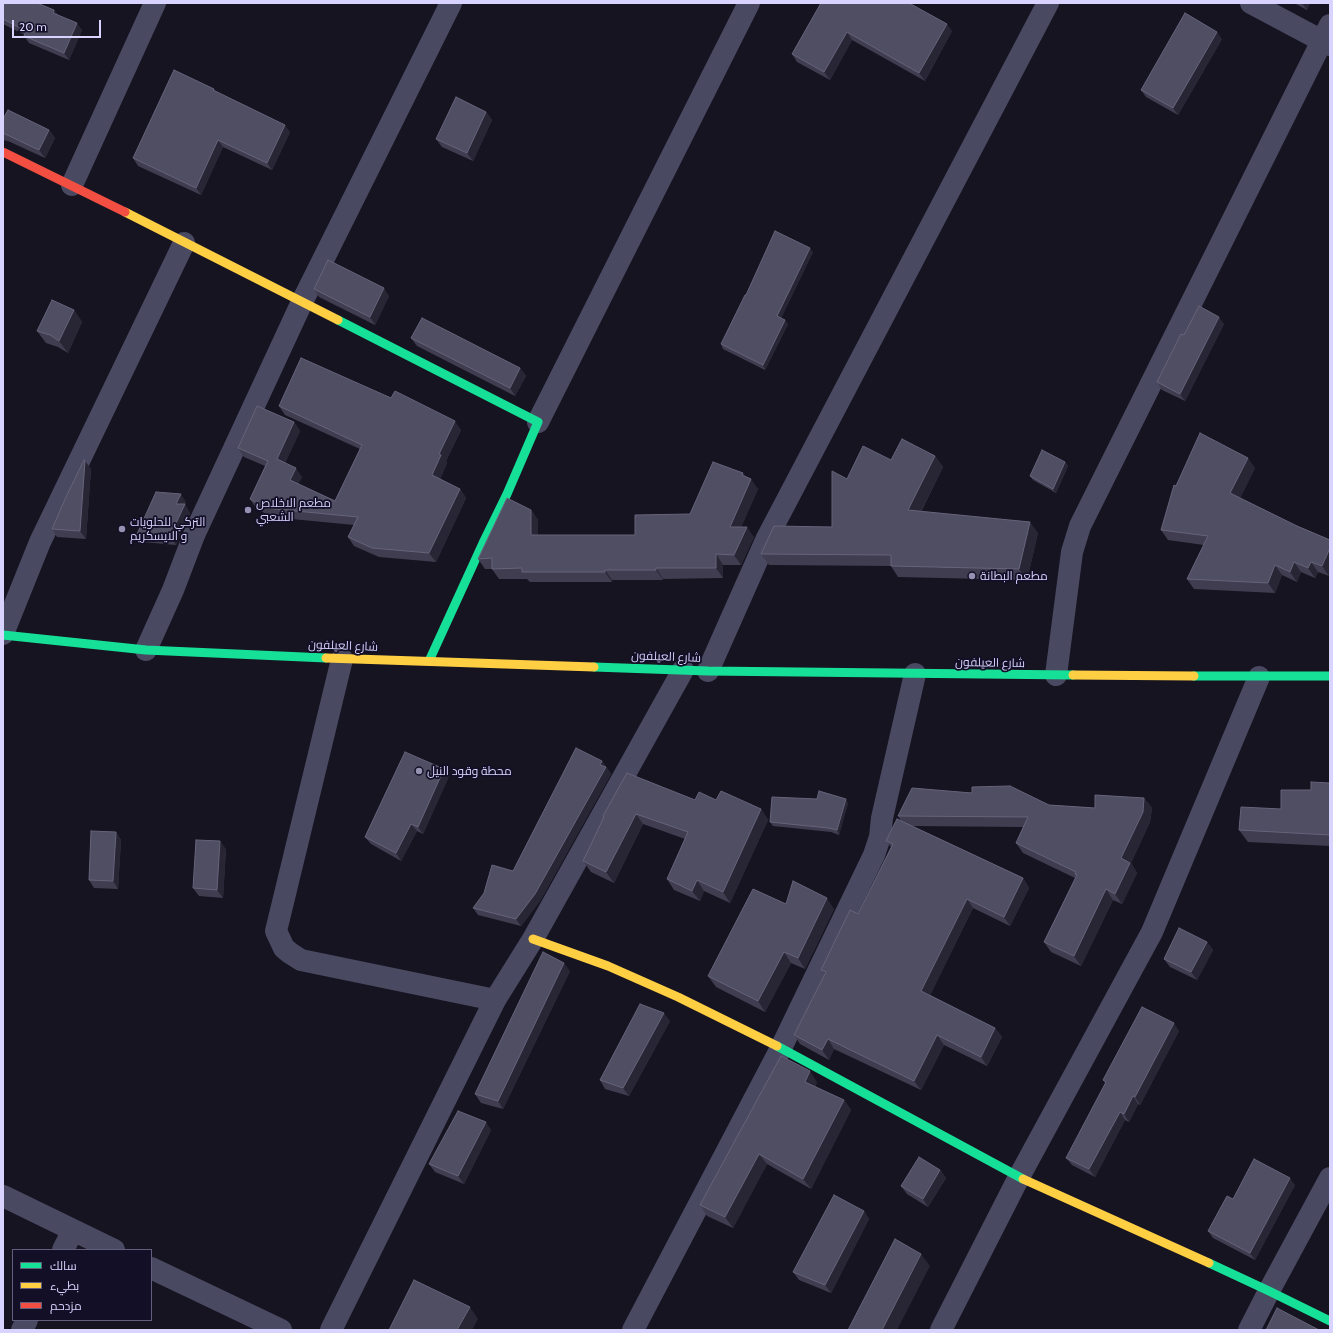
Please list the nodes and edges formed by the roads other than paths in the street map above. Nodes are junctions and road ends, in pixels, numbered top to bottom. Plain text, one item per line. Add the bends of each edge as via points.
1 (155, 3) edge
2 (452, 3) edge
3 (749, 3) edge
4 (1048, 3) edge
5 (1251, 3) edge
6 (1327, 37) edge
7 (3, 152) edge
8 (72, 185) junction
9 (184, 242) junction
10 (302, 302) junction
11 (538, 422) junction
12 (3, 634) edge
13 (146, 650) junction
14 (342, 659) junction
15 (429, 661) junction
16 (683, 670) junction
17 (708, 671) junction
18 (915, 674) junction
19 (1056, 675) junction
20 (1330, 676) edge
21 (1259, 677) junction
22 (533, 939) junction
23 (495, 1000) junction
24 (781, 1048) junction
25 (1019, 1177) junction
26 (1330, 1178) edge
27 (3, 1196) edge
28 (73, 1230) junction
29 (64, 1249) edge
30 (112, 1249) edge
31 (152, 1268) edge
32 (1269, 1291) junction
33 (26, 1321) edge
34 (1330, 1321) edge
35 (22, 1330) edge
36 (282, 1330) edge
37 (331, 1330) edge
38 (633, 1330) edge
39 (941, 1330) edge
40 (1249, 1330) edge

1 - 8 street
2 - 10 street
3 - 11 street
4 - 17 street via 767,538
5 - 6 street
6 - 19 street via 1080,526 1072,552
7 - 8 main road
8 - 9 main road
9 - 10 main road
9 - 12 street via 40,542
10 - 11 main road
10 - 13 street via 194,535
11 - 15 main road
12 - 13 main road, شارع العيلفون
13 - 14 main road, شارع العيلفون
14 - 15 main road, شارع العيلفون
14 - 23 street via 276,931 284,948 301,960
15 - 16 main road, شارع العيلفون
16 - 17 main road, شارع العيلفون
16 - 22 street
17 - 18 main road, شارع العيلفون
18 - 19 main road, شارع العيلفون
18 - 24 street via 874,855
19 - 21 main road, شارع العيلفون
20 - 21 main road, شارع العيلفون
21 - 25 street via 1152,932
22 - 23 street
22 - 24 main road via 608,966
23 - 37 street
24 - 25 main road
24 - 38 street
25 - 32 main road
25 - 39 street
26 - 32 street
27 - 28 street
28 - 29 street
28 - 30 street
31 - 36 street
32 - 34 main road
32 - 40 street
33 - 35 street

